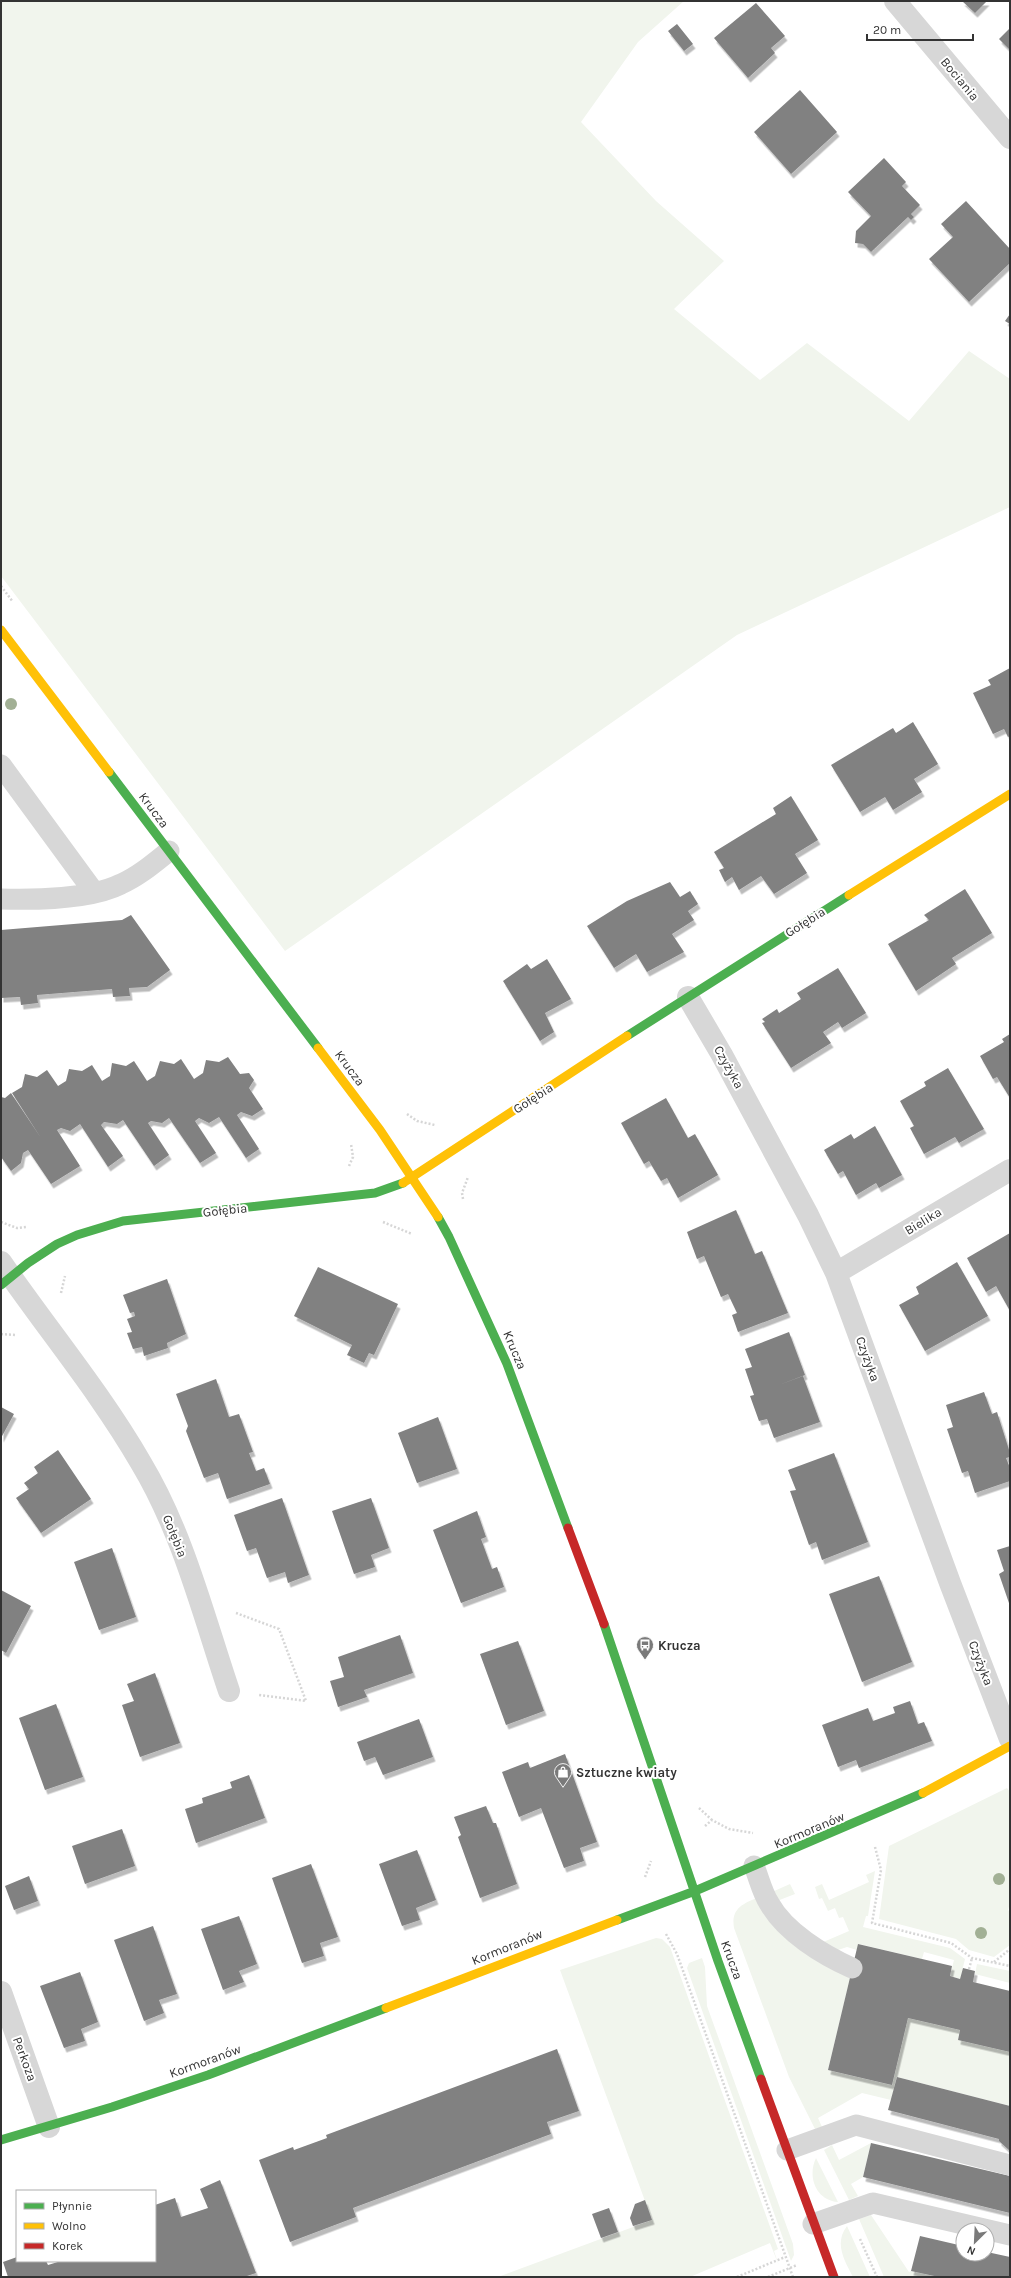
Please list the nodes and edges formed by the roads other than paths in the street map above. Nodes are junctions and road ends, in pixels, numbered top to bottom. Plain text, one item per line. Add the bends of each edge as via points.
1 (895, 1) edge
2 (1010, 138) edge
3 (1, 630) edge
4 (1, 765) edge
5 (1010, 794) edge
6 (169, 851) junction
7 (94, 892) junction
8 (1, 899) edge
9 (688, 997) junction
10 (1010, 1170) edge
11 (413, 1177) junction
12 (836, 1273) junction
13 (4, 1275) edge
14 (229, 1691) road end
15 (1010, 1739) edge
16 (1010, 1746) edge
17 (754, 1866) junction
18 (695, 1891) junction
19 (852, 1968) dead end
20 (1, 1992) edge
21 (49, 2127) junction
22 (1, 2140) edge
23 (787, 2150) junction
24 (1010, 2165) edge
25 (813, 2224) junction
26 (1010, 2235) edge
27 (834, 2277) edge

1 - 2 street, Bociania
3 - 6 street, Krucza
4 - 7 lane
5 - 9 street, Gołębia
6 - 7 lane via 121,885
6 - 11 street, Krucza
7 - 8 lane via 41,900
9 - 11 street, Gołębia
9 - 12 street, Czyżyka via 808,1215
10 - 12 street, Bielika
11 - 13 street, Gołębia via 375,1193 123,1221 70,1238
11 - 18 street, Krucza via 449,1238 510,1371 607,1634
12 - 15 street, Czyżyka
13 - 14 street, Gołębia via 78,1368 141,1462 160,1499 184,1557
16 - 17 street, Kormoranów via 909,1802
17 - 18 street, Kormoranów
17 - 19 lane via 767,1900 777,1915 804,1940
18 - 21 street, Kormoranów via 208,2075
18 - 23 street, Krucza
20 - 21 street, Perkoza
21 - 22 street, Kormoranów
23 - 24 lane via 856,2125
23 - 25 street, Krucza
25 - 26 lane via 873,2203
25 - 27 street, Krucza

